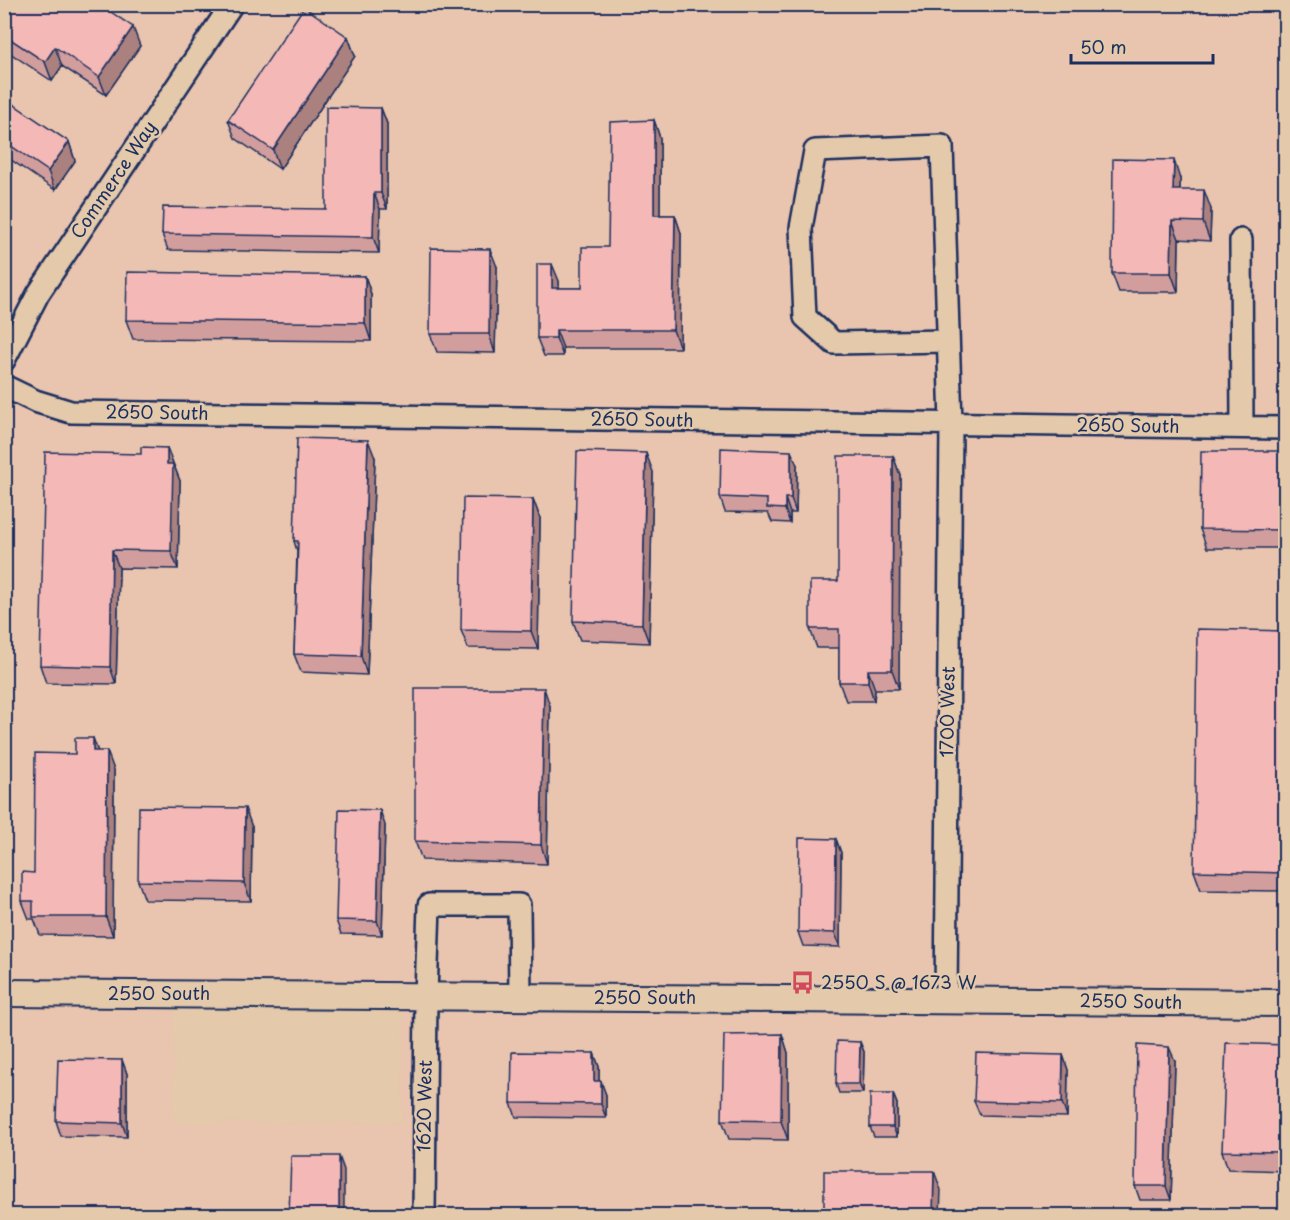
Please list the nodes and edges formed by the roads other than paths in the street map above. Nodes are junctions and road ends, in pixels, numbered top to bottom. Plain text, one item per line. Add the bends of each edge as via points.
1 (232, 4) edge
2 (1241, 240) dead end
3 (948, 341) junction
4 (4, 360) edge
5 (4, 387) edge
6 (951, 423) junction
7 (1242, 427) junction
8 (1286, 428) edge
9 (4, 993) edge
10 (426, 996) junction
11 (520, 997) junction
12 (946, 1000) junction
13 (1286, 1003) edge
14 (424, 1215) edge

1 - 4 street, Commerce Way via 38,294
2 - 7 street
3 - 3 street, 1700 West via 942,146 815,151 801,228 804,317 834,343
3 - 6 street, 1700 West
5 - 6 street, 2650 South via 71,412
6 - 7 street, 2650 South
6 - 12 street, 1700 West
7 - 8 street, 2650 South
9 - 10 main road, 2550 South
10 - 11 main road, 2550 South
10 - 11 street, 1620 West via 429,905 519,905
10 - 14 street, 1620 West
11 - 12 main road, 2550 South
12 - 13 main road, 2550 South

